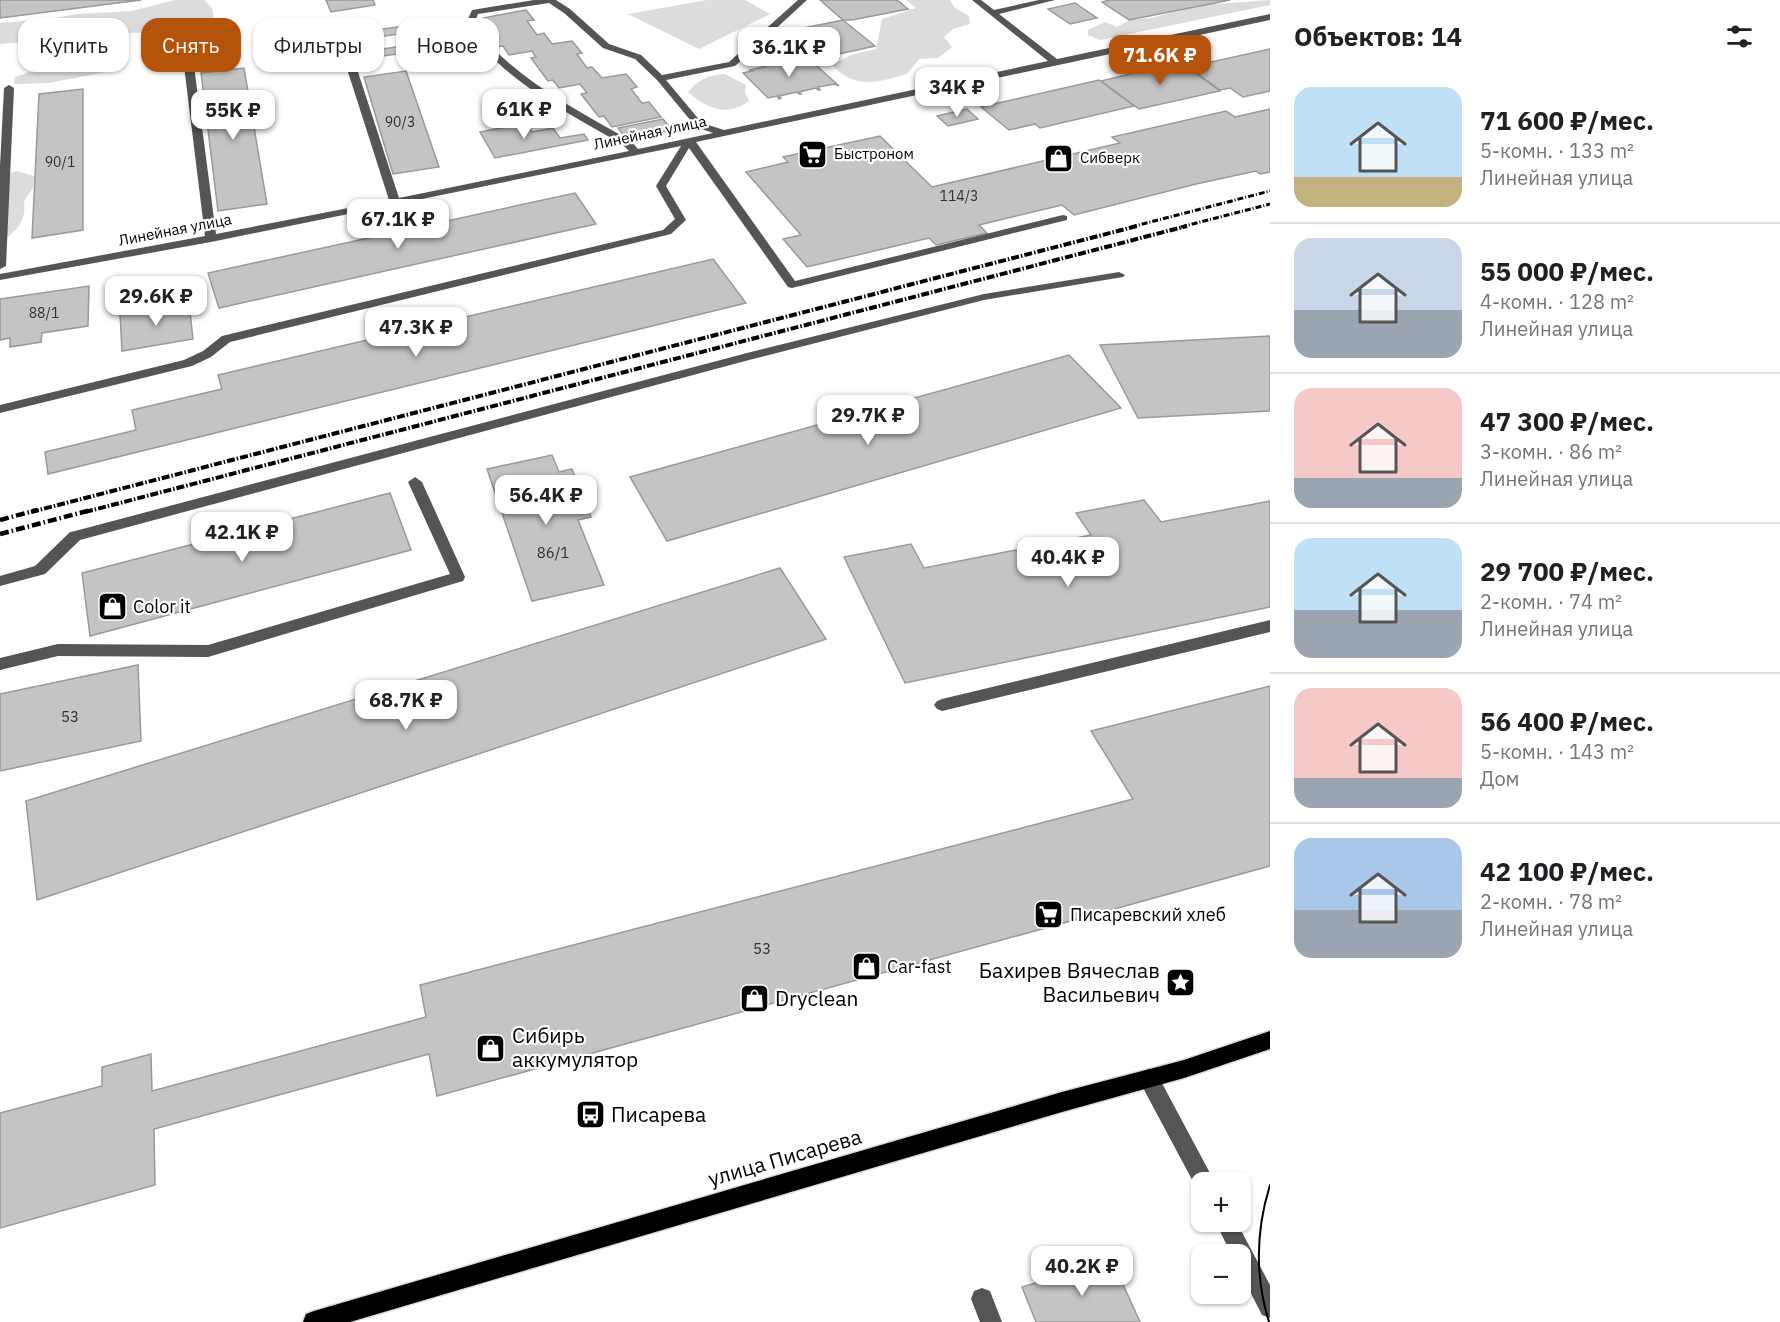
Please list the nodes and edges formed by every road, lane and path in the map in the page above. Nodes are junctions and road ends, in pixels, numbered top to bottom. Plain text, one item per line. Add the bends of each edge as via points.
1 (803, 0) edge
2 (976, 0) edge
3 (1051, 0) edge
4 (992, 13) junction
5 (1270, 17) edge
6 (1054, 61) junction
7 (190, 72) edge
8 (353, 72) dead end
9 (660, 78) junction
10 (9, 88) dead end
11 (722, 133) junction
12 (690, 140) junction
13 (635, 152) junction
14 (395, 202) junction
15 (1063, 218) dead end
16 (211, 239) junction
17 (0, 266) edge
18 (1119, 274) dead end
19 (0, 277) edge
20 (0, 409) edge
21 (415, 482) dead end
22 (0, 581) edge
23 (1270, 626) edge
24 (0, 664) edge
25 (942, 705) dead end
26 (1270, 1040) edge
27 (1149, 1079) junction
28 (1199, 1172) edge
29 (1231, 1232) edge
30 (982, 1299) dead end
31 (1270, 1307) edge
32 (314, 1322) edge
33 (991, 1322) edge

1 - 9 street via 732,64
2 - 4 street
3 - 4 street
4 - 6 street
5 - 6 street, Линейная улица
6 - 11 street, Линейная улица
7 - 16 street
8 - 14 street
9 - 11 street via 699,124
9 - 13 street via 638,57 606,46 550,0 475,12 470,26 477,38 521,80 627,143
10 - 17 street
11 - 12 street, Линейная улица
12 - 13 street, Линейная улица
12 - 15 street via 792,285
12 - 20 street via 661,186 681,220 667,232 226,339 188,363
13 - 14 street, Линейная улица
14 - 16 street, Линейная улица
16 - 19 street, Линейная улица
18 - 22 street via 984,297 75,536 40,570
21 - 24 street via 458,577 208,651 58,650
23 - 25 street
26 - 27 main road, улица Писарева
27 - 28 street
27 - 32 main road, улица Писарева
29 - 31 street
30 - 33 street

